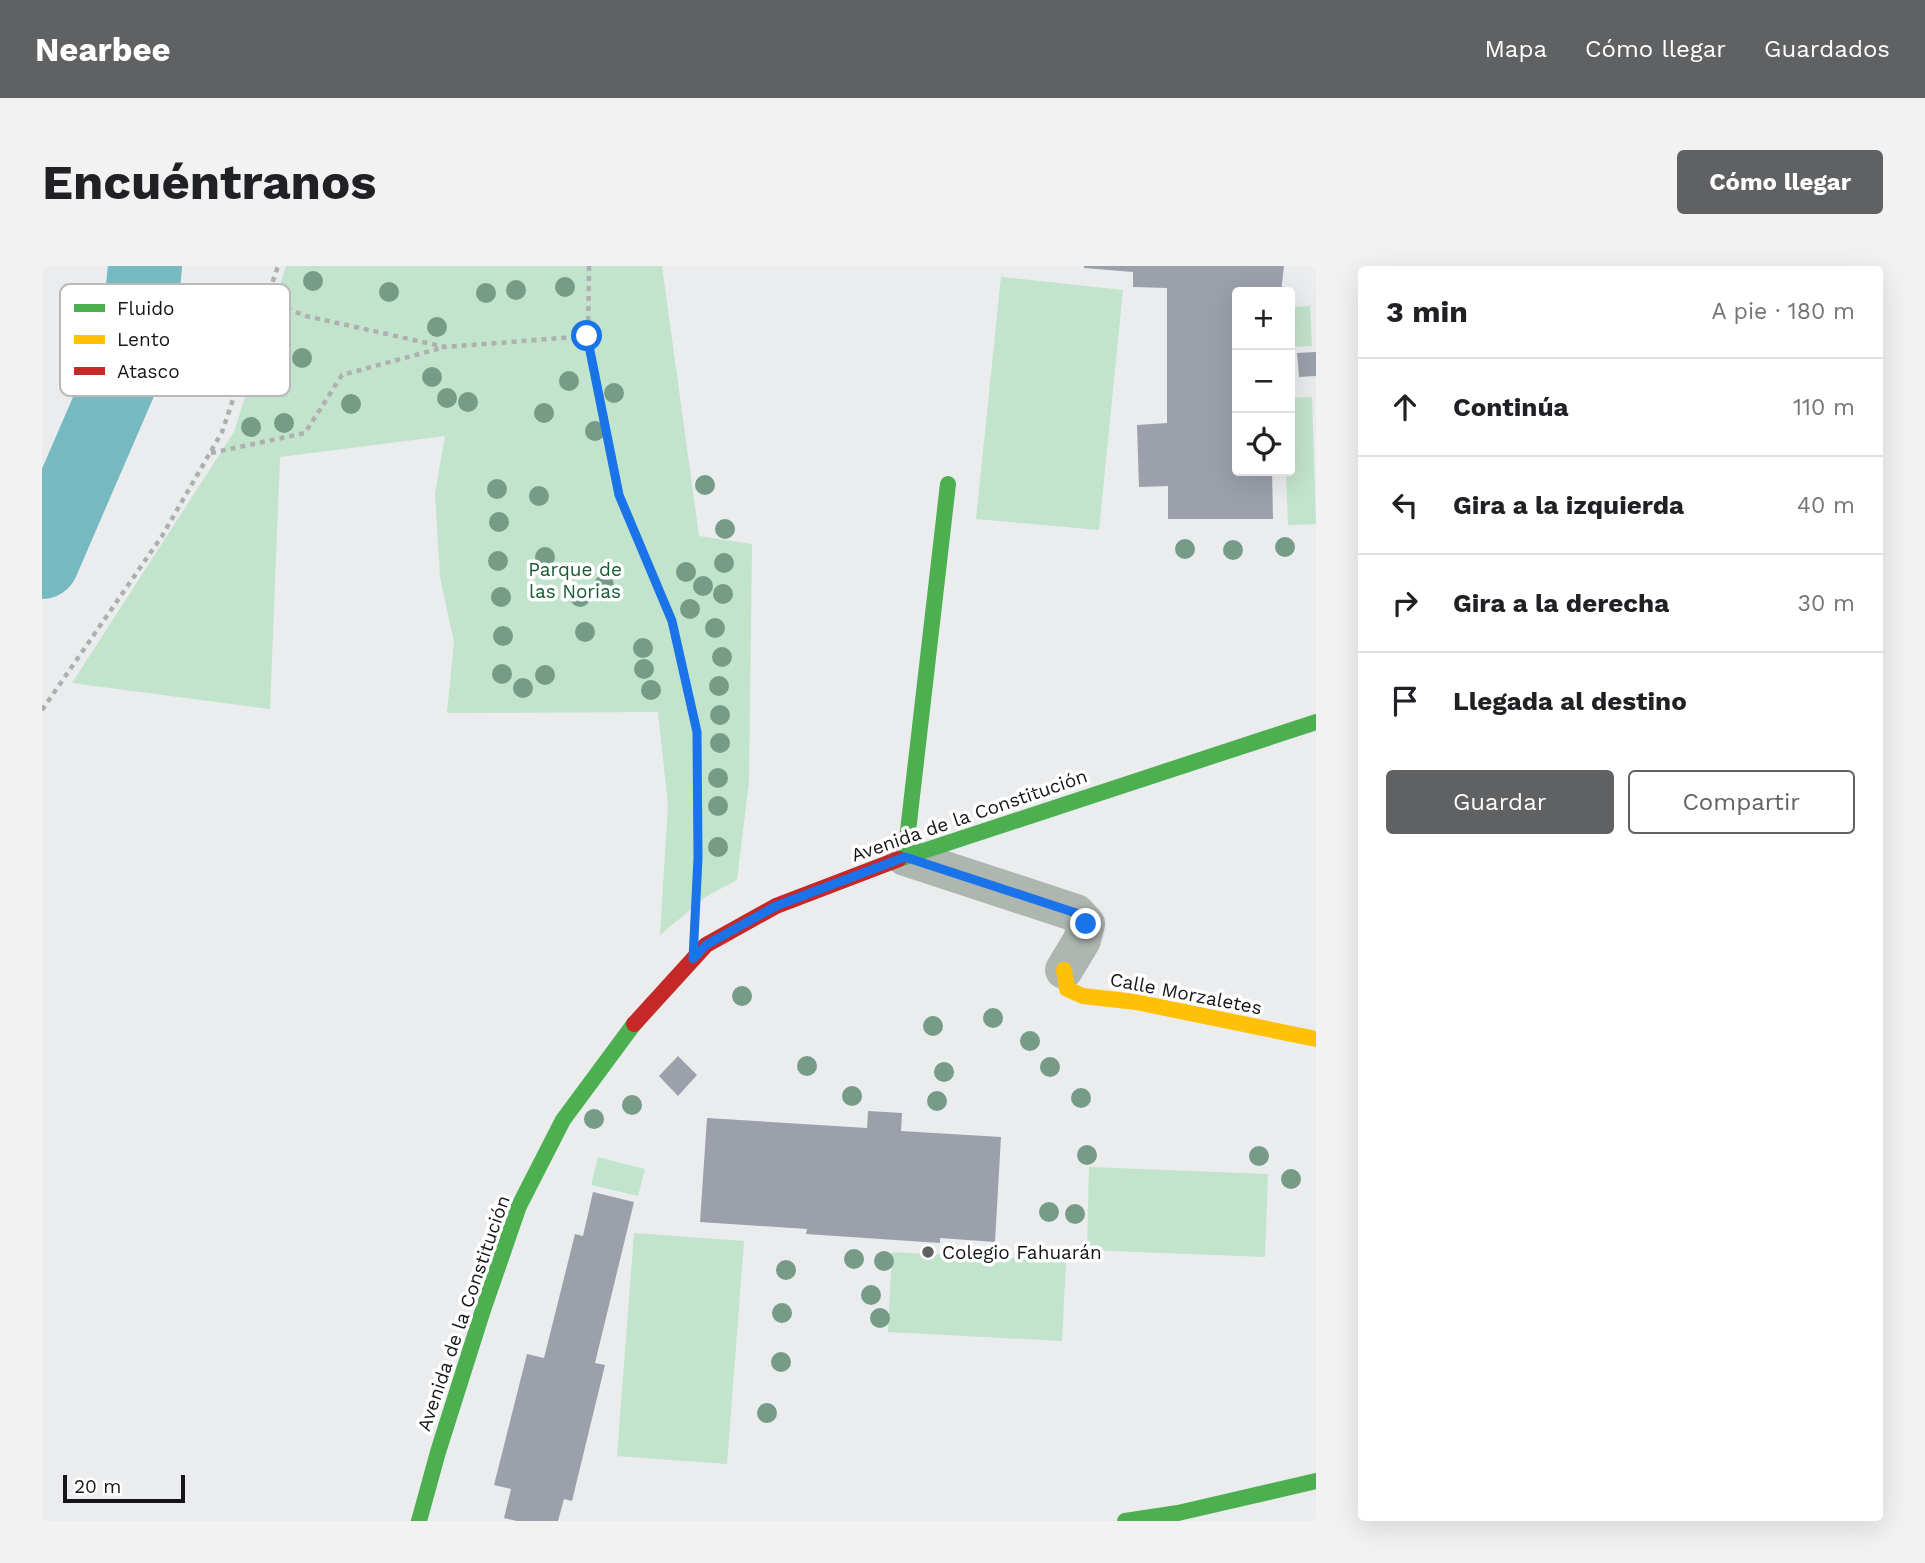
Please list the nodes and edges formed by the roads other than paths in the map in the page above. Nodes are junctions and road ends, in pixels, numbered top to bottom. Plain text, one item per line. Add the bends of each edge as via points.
1 (948, 484) dead end
2 (1316, 722) edge
3 (905, 857) junction
4 (1064, 970) joint
5 (1316, 1039) edge
6 (1316, 1481) edge
7 (419, 1521) edge
8 (1125, 1521) edge

1 - 3 street
2 - 3 street, Avenida de la Constitución
3 - 4 street via 1076,913 1086,924
3 - 7 street, Avenida de la Constitución via 776,906 706,945 628,1030 563,1120 519,1206
4 - 5 street, Calle Morzaletes via 1068,989 1083,996 1136,1002
6 - 8 street

